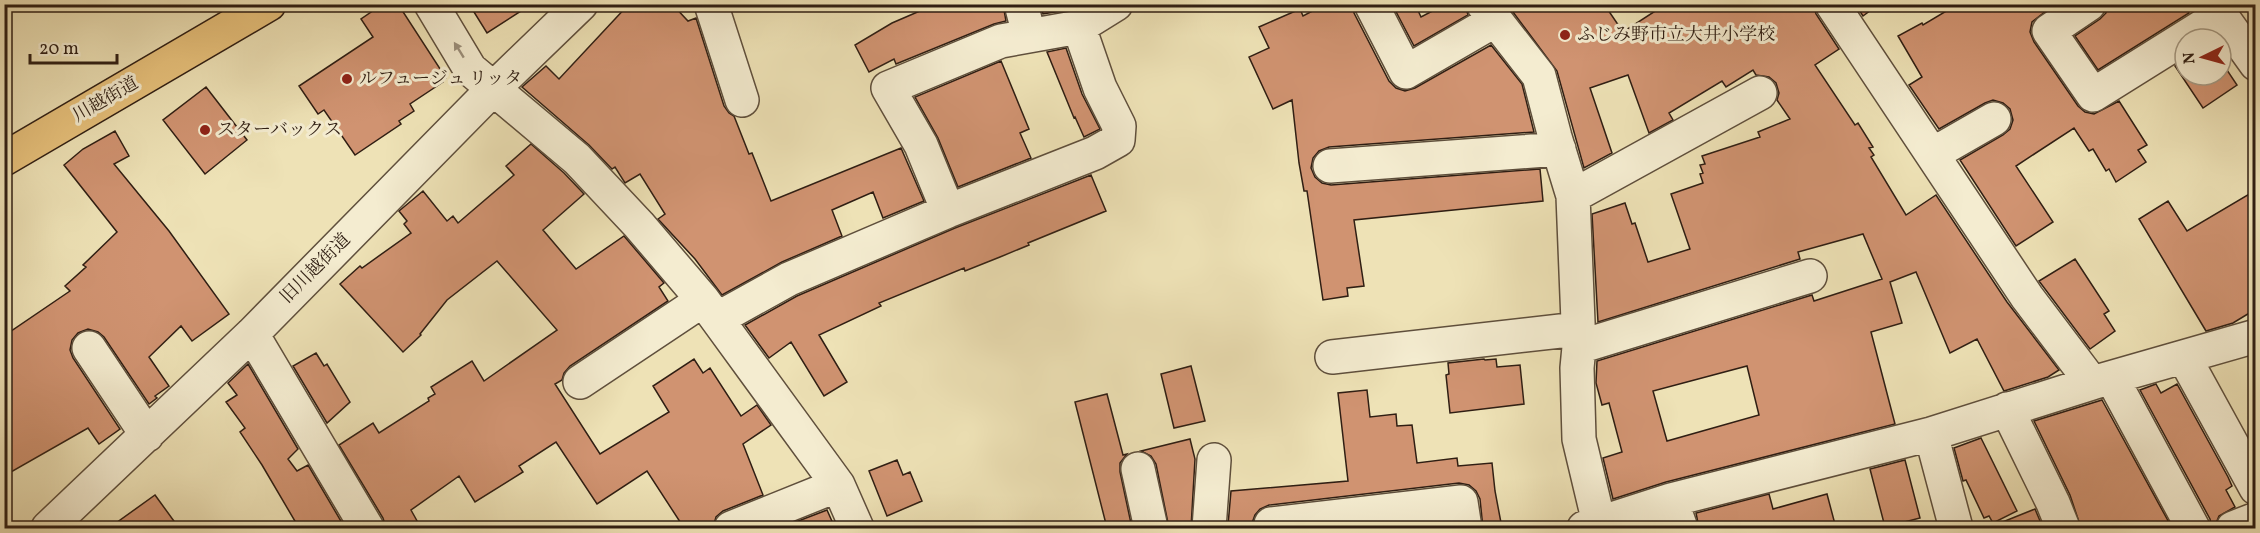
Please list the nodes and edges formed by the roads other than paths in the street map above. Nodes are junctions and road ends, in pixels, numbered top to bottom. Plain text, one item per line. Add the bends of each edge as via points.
1 (269, 4) edge
2 (431, 4) edge
3 (581, 4) edge
4 (711, 4) edge
5 (1116, 4) edge
6 (1371, 4) edge
7 (1832, 4) edge
8 (2089, 4) edge
9 (2217, 10) edge
10 (1489, 13) edge
11 (1025, 20) edge
12 (1079, 27) junction
13 (2256, 64) edge
14 (494, 88) junction
15 (1760, 93) dead end
16 (742, 100) dead end
17 (1994, 119) dead end
18 (1559, 149) junction
19 (1934, 154) junction
20 (4, 159) edge
21 (1330, 166) dead end
22 (1574, 196) junction
23 (948, 211) junction
24 (1810, 276) dead end
25 (710, 310) junction
26 (252, 334) junction
27 (2256, 336) edge
28 (1579, 338) junction
29 (89, 348) dead end
30 (1332, 357) dead end
31 (2184, 357) junction
32 (2102, 380) junction
33 (580, 382) dead end
34 (2007, 410) junction
35 (1931, 434) junction
36 (147, 435) junction
37 (1214, 460) dead end
38 (1138, 469) dead end
39 (838, 485) junction
40 (2256, 488) edge
41 (1676, 514) edge
42 (2256, 519) edge
43 (1591, 526) edge
44 (48, 528) edge
45 (367, 528) edge
46 (731, 528) edge
47 (857, 528) edge
48 (1151, 528) edge
49 (1209, 528) edge
50 (1271, 528) edge
51 (1464, 528) edge
52 (1956, 528) edge
53 (2063, 528) edge
54 (2193, 528) edge
55 (2233, 528) edge

1 - 20 highway, 川越街道
14 -> 2 street via 470,69
3 - 14 street, 旧川越街道
4 - 16 street
5 - 12 street
6 - 10 street via 1406,72
7 - 19 street
8 - 9 street via 2049,31 2093,95
9 - 13 street
10 - 18 street via 1539,76
11 - 12 street
11 - 23 street via 1001,41 888,88 921,145
12 - 23 street via 1100,88 1119,126 1118,140 1095,153
14 - 25 street via 577,159
14 - 26 street, 旧川越街道
15 - 22 street
17 - 19 street
18 - 21 street
18 - 22 street
19 - 32 street via 2027,297
22 - 28 street
23 - 25 street
24 - 28 street
25 - 33 street
25 - 39 street
26 - 36 street, 旧川越街道
26 - 45 street
27 - 31 street
28 - 30 street
28 - 43 street via 1579,439
29 - 36 street
31 - 32 street
31 - 40 street
32 - 34 street
32 - 54 street
34 - 35 street
34 - 53 street
35 - 41 street
35 - 52 street
36 - 44 street, 旧川越街道
37 - 49 street
38 - 48 street
39 - 46 street
39 - 47 street
41 - 43 street
42 - 55 street
50 - 51 street via 1271,524 1461,502

